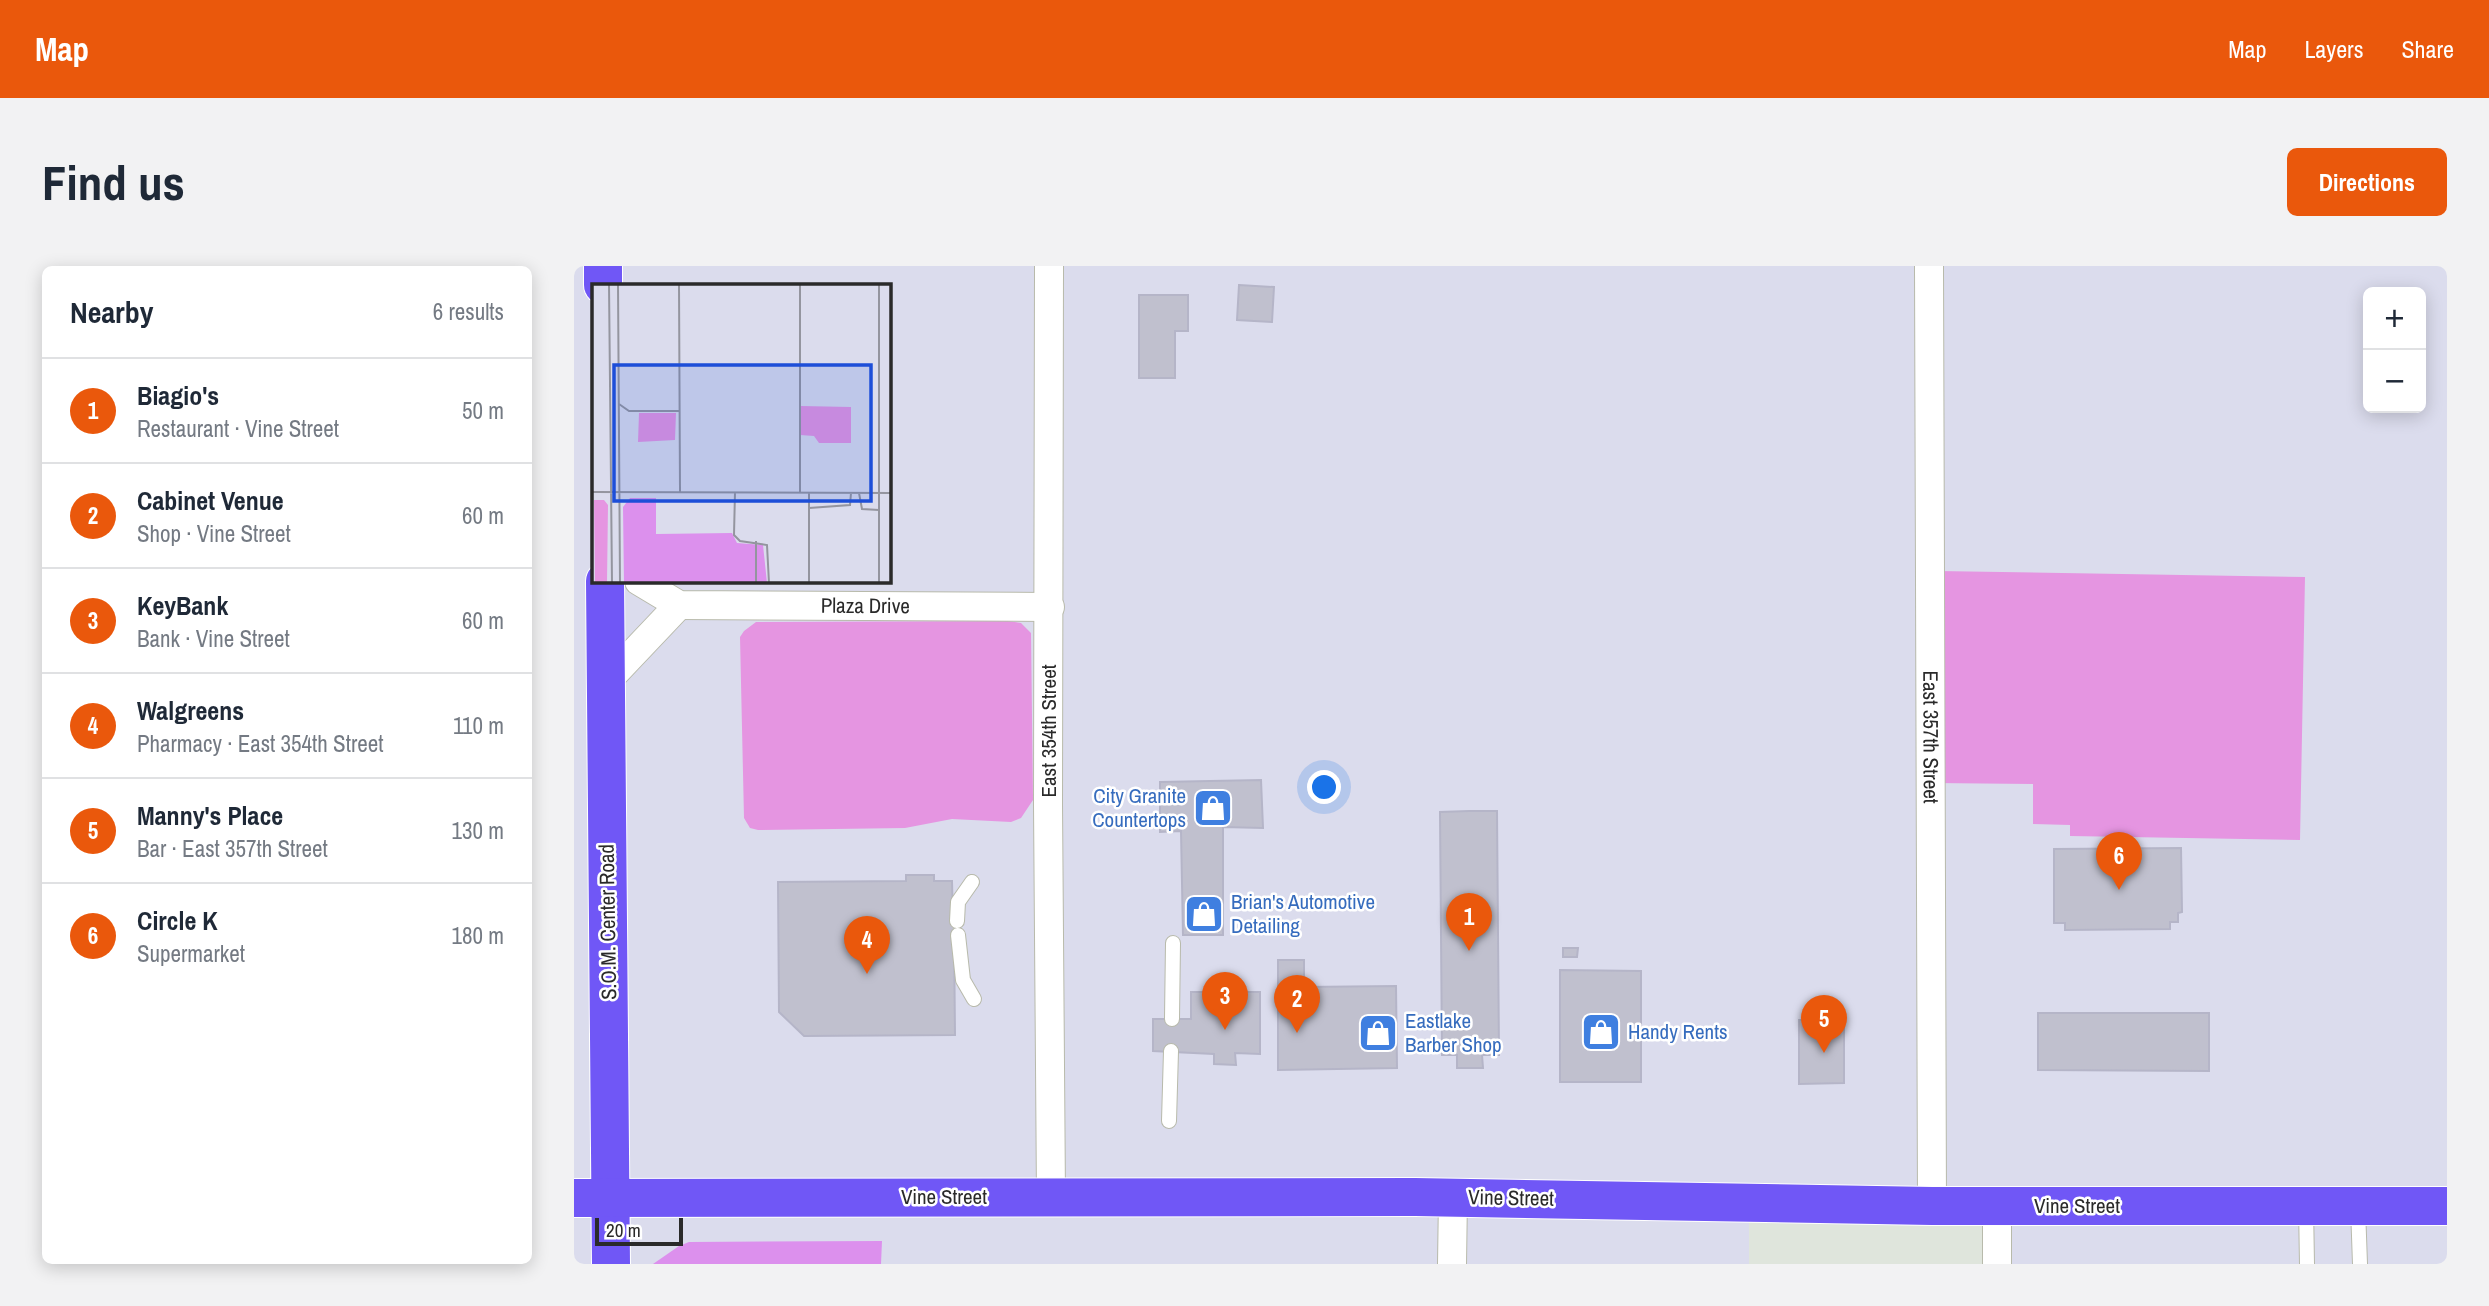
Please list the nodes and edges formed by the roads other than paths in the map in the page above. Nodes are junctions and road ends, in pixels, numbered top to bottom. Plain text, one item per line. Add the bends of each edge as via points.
1 (603, 266) edge
2 (1049, 266) edge
3 (1929, 266) edge
4 (603, 284) edge
5 (606, 583) edge
6 (642, 583) edge
7 (679, 605) junction
8 (1050, 607) junction
9 (606, 682) junction
10 (972, 882) dead end
11 (1174, 943) dead end
12 (974, 999) dead end
13 (1172, 1019) dead end
14 (1171, 1051) dead end
15 (1169, 1121) dead end
16 (1051, 1197) junction
17 (1453, 1197) junction
18 (592, 1198) edge
19 (1932, 1206) junction
20 (1997, 1206) junction
21 (2306, 1206) junction
22 (2358, 1206) junction
23 (2447, 1206) edge
24 (611, 1264) edge
25 (1452, 1264) edge
26 (1997, 1264) edge
27 (2306, 1264) edge
28 (2360, 1264) edge

1 - 4 main road
2 - 8 street, East 354th Street
3 - 19 street, East 357th Street
5 - 9 main road, S.O.M. Center Road
6 - 7 street
7 - 8 street, Plaza Drive
7 - 9 street
8 - 16 street, East 354th Street
9 - 18 main road, S.O.M. Center Road
10 - 12 lane via 958,902 957,928 963,980
11 - 13 lane
14 - 15 lane
16 - 17 main road, Vine Street
16 - 18 main road, Vine Street
17 - 19 main road, Vine Street
17 - 25 street
18 - 24 main road, S.O.M. Center Road
19 - 20 main road, Vine Street
20 - 21 main road, Vine Street
20 - 26 street
21 - 22 main road, Vine Street
21 - 27 lane
22 - 23 main road, Vine Street
22 - 28 lane

